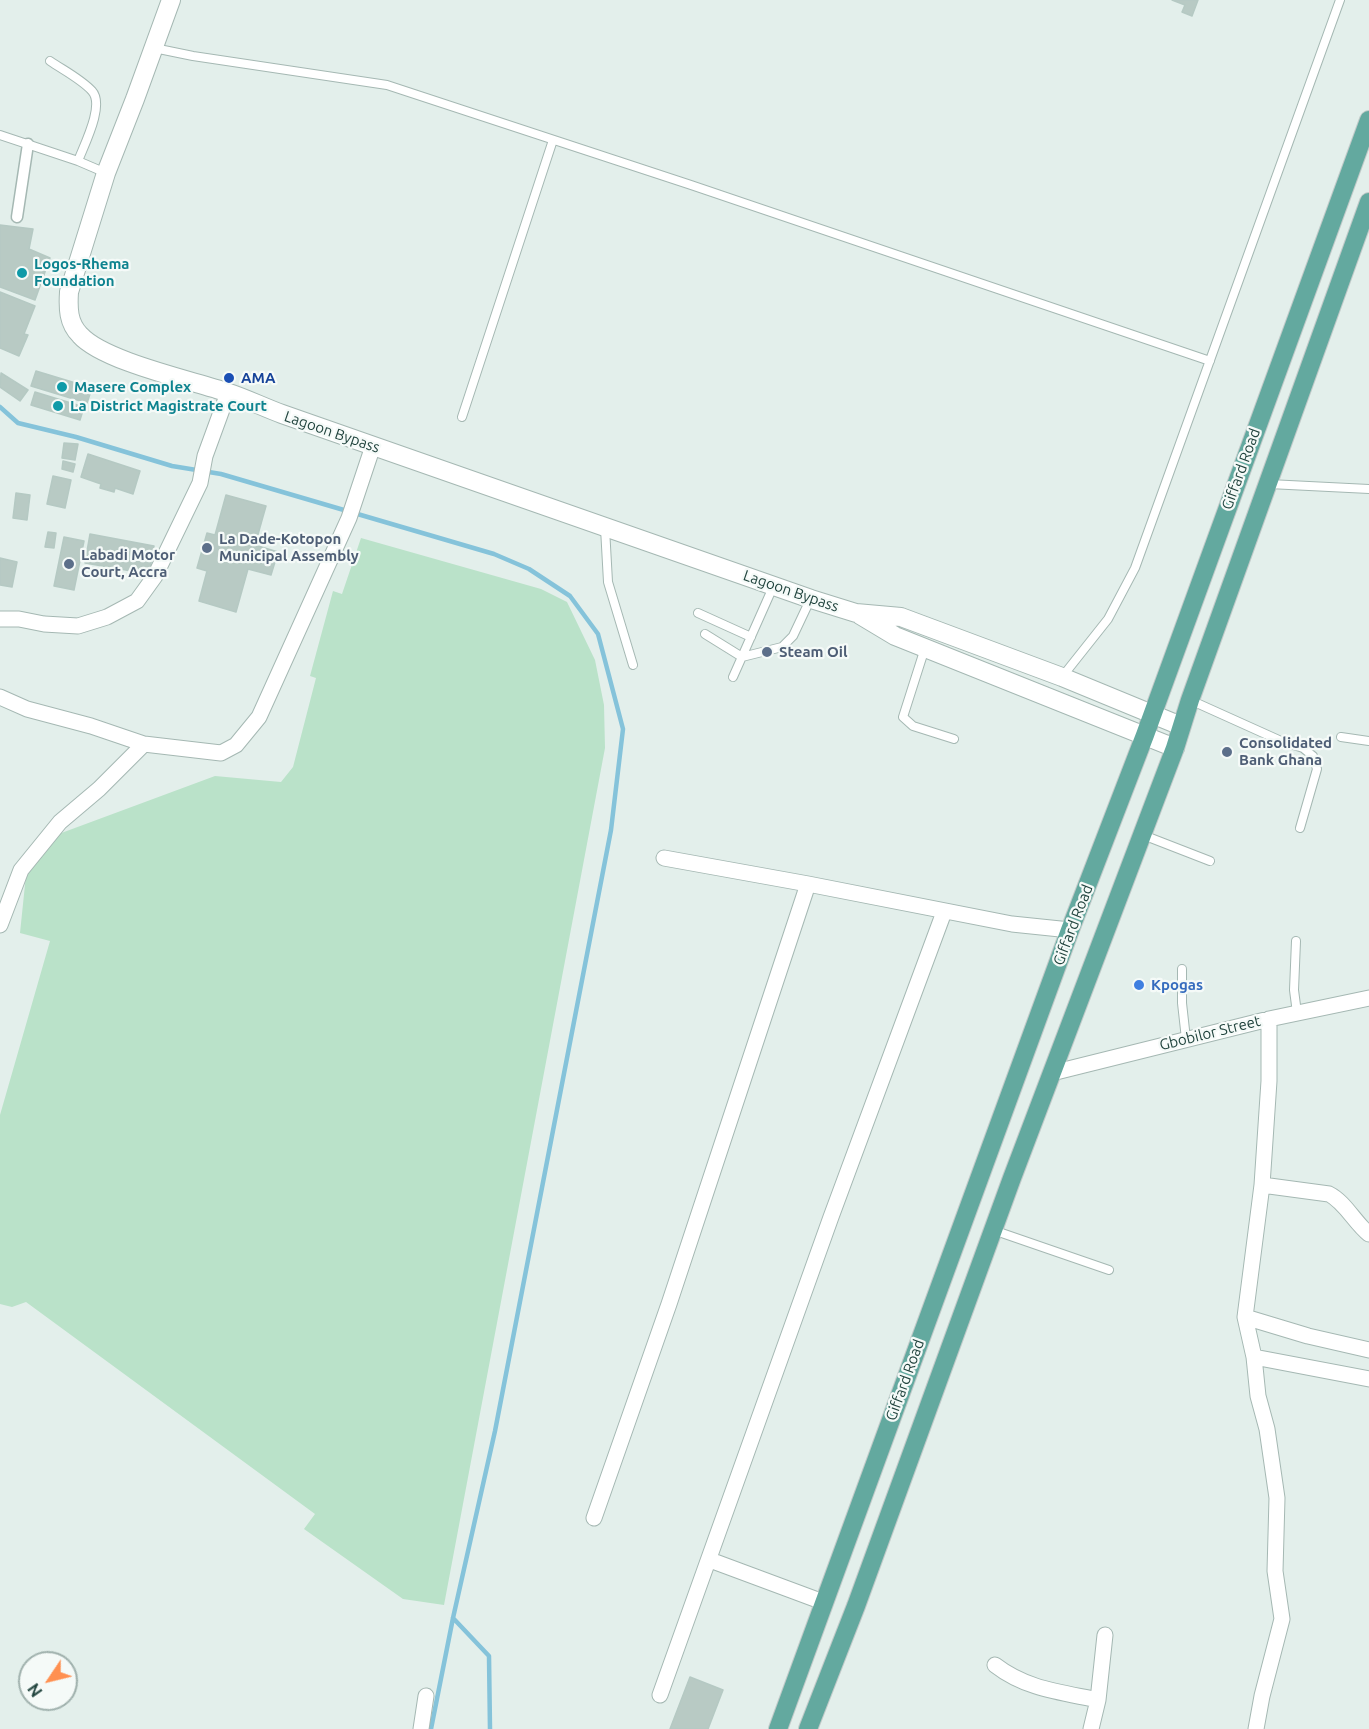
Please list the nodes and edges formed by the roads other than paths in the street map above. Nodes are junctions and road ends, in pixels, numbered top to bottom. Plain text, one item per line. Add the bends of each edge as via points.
1 (171, 0) edge
2 (1340, 0) edge
3 (154, 48) junction
4 (50, 62) dead end
5 (1369, 120) edge
6 (0, 135) edge
7 (553, 140) junction
8 (28, 144) junction
9 (78, 161) junction
10 (106, 173) junction
11 (1369, 202) edge
12 (17, 217) dead end
13 (1210, 361) junction
14 (228, 393) junction
15 (462, 417) dead end
16 (373, 446) junction
17 (1267, 484) junction
18 (1369, 489) edge
19 (604, 527) junction
20 (773, 585) junction
21 (811, 598) junction
22 (698, 613) dead end
23 (856, 613) junction
24 (0, 619) edge
25 (705, 634) dead end
26 (751, 637) junction
27 (925, 648) junction
28 (742, 657) junction
29 (633, 665) dead end
30 (733, 677) dead end
31 (1062, 677) junction
32 (0, 698) edge
33 (1190, 700) junction
34 (1152, 713) junction
35 (1181, 726) junction
36 (1145, 735) junction
37 (1341, 736) dead end
38 (954, 739) dead end
39 (1369, 741) edge
40 (144, 744) junction
41 (1175, 748) junction
42 (1300, 828) dead end
43 (1141, 835) junction
44 (664, 858) dead end
45 (1210, 861) dead end
46 (808, 884) junction
47 (944, 912) junction
48 (0, 925) edge
49 (1070, 930) junction
50 (1296, 941) dead end
51 (1182, 969) dead end
52 (1369, 998) edge
53 (1297, 1013) junction
54 (1269, 1019) junction
55 (1186, 1039) junction
56 (1052, 1072) junction
57 (1262, 1185) junction
58 (993, 1230) junction
59 (1369, 1234) edge
60 (1109, 1270) dead end
61 (1245, 1317) junction
62 (1369, 1350) edge
63 (1254, 1357) junction
64 (1369, 1379) edge
65 (594, 1518) dead end
66 (710, 1560) junction
67 (823, 1602) junction
68 (1105, 1635) dead end
69 (995, 1665) dead end
70 (660, 1695) dead end
71 (426, 1696) dead end
72 (1098, 1700) junction
73 (421, 1729) edge
74 (778, 1729) edge
75 (808, 1729) edge
76 (1091, 1729) edge
77 (1256, 1729) edge

1 - 3 street, Lagoon Bypass
2 - 13 lane
3 - 7 lane via 387,85
3 - 10 street, Lagoon Bypass
4 - 9 lane via 91,90 97,101 97,111
5 - 34 main road, Giffard Road
6 - 8 lane
7 - 13 lane
7 - 15 lane
8 - 9 lane
8 - 12 street
9 - 10 lane
10 - 14 street, Lagoon Bypass via 69,292 71,323 81,336 124,360
11 - 17 main road, Giffard Road
13 - 31 lane via 1136,568 1108,619
14 - 16 street, Lagoon Bypass
14 - 24 street via 205,456 200,483 155,576 137,600 106,617 78,626
16 - 19 street, Lagoon Bypass
16 - 40 street via 352,511 259,717 236,745 221,753
17 - 18 lane
17 - 33 main road, Giffard Road
19 - 20 street, Lagoon Bypass
19 - 29 lane via 608,582
20 - 21 street, Lagoon Bypass
20 - 26 lane
21 - 23 street, Lagoon Bypass
21 - 28 lane via 793,636 782,647
22 - 26 lane
23 - 27 street, Lagoon Bypass
23 - 31 street, Lagoon Bypass via 901,617
25 - 28 lane
26 - 28 lane
27 - 36 street, Lagoon Bypass
27 - 38 lane via 903,717 913,726
28 - 30 lane
31 - 34 street, Lagoon Bypass
32 - 40 street
33 - 35 main road, Giffard Road
33 - 42 lane via 1303,748 1313,756 1317,768
34 - 35 street, Lagoon Bypass
34 - 36 main road, Giffard Road
35 - 41 main road, Giffard Road
36 - 41 street, Lagoon Bypass
36 - 49 main road, Giffard Road
37 - 39 lane
40 - 48 street via 60,822 21,870
41 - 43 main road, Giffard Road
43 - 45 lane
43 - 56 main road, Giffard Road
44 - 46 street
46 - 47 street
46 - 65 street
47 - 49 street
47 - 66 street
49 - 67 main road, Giffard Road
50 - 53 lane
51 - 55 lane
52 - 53 street, Gbobilor Street
53 - 54 street, Gbobilor Street
54 - 55 street, Gbobilor Street
54 - 57 street
55 - 56 street, Gbobilor Street
56 - 58 main road, Giffard Road
57 - 59 street via 1329,1194
57 - 61 street
58 - 60 lane
58 - 75 main road, Giffard Road
61 - 62 street
61 - 63 street
63 - 64 street
63 - 77 street via 1277,1498 1275,1571 1282,1619
66 - 67 street
66 - 70 street
67 - 74 main road, Giffard Road
68 - 72 street
69 - 72 street via 1029,1685
71 - 73 street
72 - 76 street

